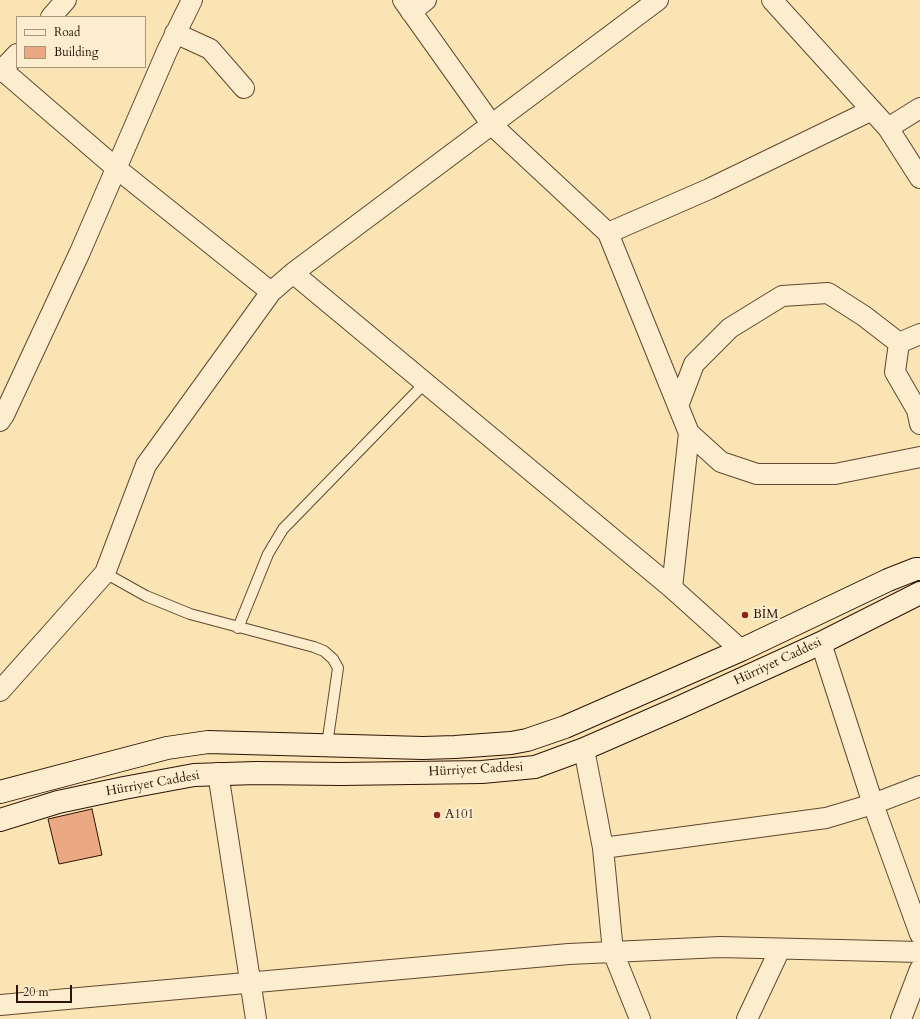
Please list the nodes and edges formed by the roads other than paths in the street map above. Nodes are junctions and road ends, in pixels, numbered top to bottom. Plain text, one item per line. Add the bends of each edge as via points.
1 (66, 0) edge
2 (192, 0) edge
3 (658, 0) edge
4 (772, 0) edge
5 (413, 4) edge
6 (52, 16) edge
7 (175, 33) junction
8 (16, 55) edge
9 (1, 70) edge
10 (244, 88) dead end
11 (920, 108) edge
12 (872, 110) junction
13 (492, 124) junction
14 (888, 128) junction
15 (116, 168) junction
16 (920, 178) edge
17 (608, 233) junction
18 (293, 273) junction
19 (271, 292) junction
20 (920, 334) edge
21 (899, 343) junction
22 (425, 383) junction
23 (678, 406) junction
24 (0, 421) edge
25 (920, 424) edge
26 (689, 433) junction
27 (920, 457) edge
28 (920, 569) edge
29 (105, 573) junction
30 (672, 588) junction
31 (920, 593) edge
32 (238, 628) junction
33 (821, 643) junction
34 (741, 650) junction
35 (0, 691) edge
36 (327, 745) junction
37 (584, 749) junction
38 (218, 773) junction
39 (920, 786) edge
40 (0, 792) edge
41 (873, 804) junction
42 (0, 820) edge
43 (603, 848) junction
44 (920, 934) edge
45 (780, 949) junction
46 (613, 952) junction
47 (920, 952) edge
48 (920, 969) edge
49 (250, 982) junction
50 (0, 1005) edge
51 (256, 1019) edge
52 (640, 1019) edge
53 (747, 1019) edge
54 (901, 1019) edge

1 - 6 street
2 - 7 street
3 - 13 street
4 - 12 street
5 - 13 street
7 - 10 street via 210,49
7 - 15 street
8 - 9 street
9 - 15 street
11 - 14 street
12 - 14 street
12 - 17 street via 709,189
13 - 17 street
13 - 18 street
14 - 16 street
15 - 19 street
15 - 24 street via 80,252
17 - 23 street
18 - 19 street
18 - 22 street
19 - 29 street via 146,465
20 - 21 street
21 - 23 street via 828,293 782,296 730,328 694,364
21 - 25 street via 894,372 917,410
22 - 30 street
22 - 32 lane via 283,529 268,554
23 - 26 street
26 - 27 street via 721,462 757,474 835,474
26 - 30 street
28 - 34 main road via 888,580
29 - 32 lane via 167,605
29 - 35 street
30 - 34 street
31 - 33 main road, Hürriyet Caddesi
32 - 36 lane via 314,647 332,659 338,668
33 - 37 main road, Hürriyet Caddesi
33 - 41 street
34 - 36 main road via 565,728 527,740 455,747
36 - 40 main road via 208,742 190,744
37 - 38 main road, Hürriyet Caddesi via 535,767 482,772
37 - 43 street
38 - 42 main road, Hürriyet Caddesi via 194,775 58,802
38 - 49 street
39 - 41 street
41 - 43 street via 826,818
41 - 44 street
43 - 46 street
45 - 46 street via 720,947
45 - 47 street
45 - 53 street
46 - 49 street
46 - 52 street
48 - 54 street
49 - 50 street
49 - 51 street

